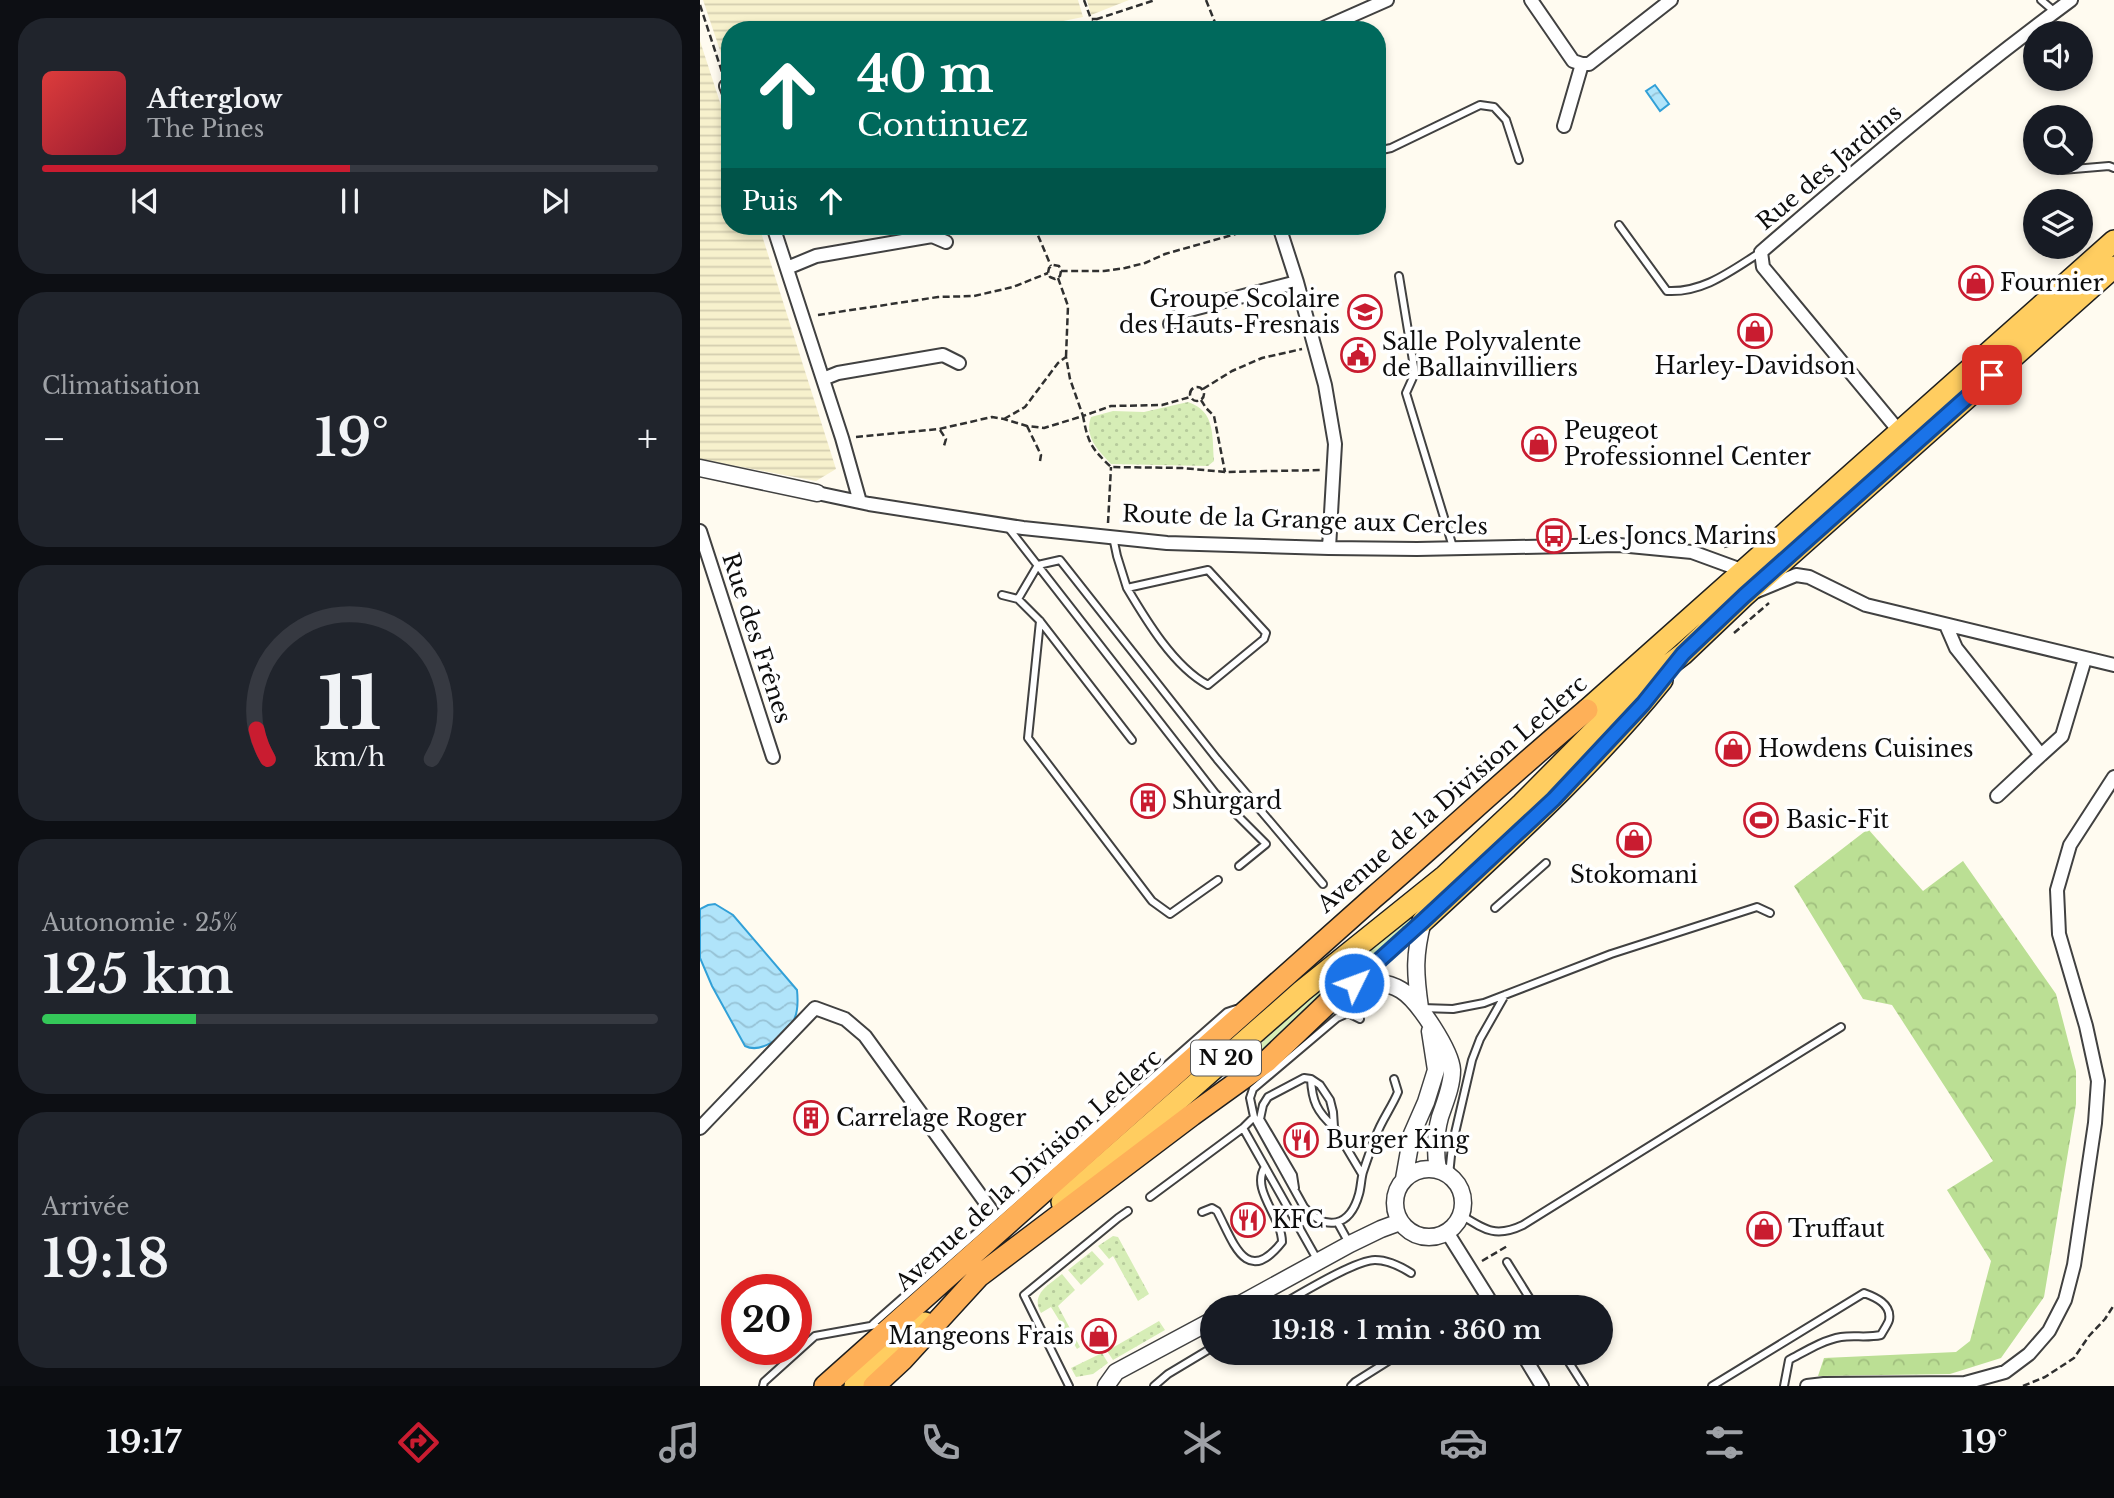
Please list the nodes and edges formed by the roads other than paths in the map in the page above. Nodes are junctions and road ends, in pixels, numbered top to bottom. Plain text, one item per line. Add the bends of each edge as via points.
1 (1387, 0) edge
2 (1531, 0) edge
3 (1671, 0) edge
4 (2041, 0) edge
5 (2071, 0) edge
6 (2055, 12) junction
7 (1339, 21) edge
8 (1582, 64) junction
9 (1564, 125) dead end
10 (1386, 149) edge
11 (1519, 160) dead end
12 (2093, 167) edge
13 (2114, 169) edge
14 (1619, 225) dead end
15 (776, 235) edge
16 (1282, 235) edge
17 (2114, 241) edge
18 (947, 242) dead end
19 (1761, 252) junction
20 (2114, 267) edge
21 (786, 268) junction
22 (1399, 276) dead end
23 (1297, 282) junction
24 (1170, 324) dead end
25 (958, 363) dead end
26 (823, 379) junction
27 (1899, 431) junction
28 (700, 468) edge
29 (817, 493) joint
30 (860, 502) junction
31 (1006, 525) junction
32 (700, 531) edge
33 (1111, 537) junction
34 (1329, 548) junction
35 (1453, 549) junction
36 (1038, 565) junction
37 (1744, 571) junction
38 (1127, 588) junction
39 (1002, 595) dead end
40 (1744, 596) junction
41 (1018, 599) junction
42 (1040, 621) junction
43 (1946, 625) junction
44 (1683, 654) junction
45 (2085, 659) junction
46 (2114, 665) edge
47 (1587, 710) joint
48 (1132, 740) dead end
49 (2042, 755) junction
50 (773, 757) dead end
51 (2114, 777) edge
52 (1997, 796) dead end
53 (1546, 863) dead end
54 (1239, 866) dead end
55 (1218, 880) dead end
56 (1323, 884) dead end
57 (1495, 908) dead end
58 (1770, 913) dead end
59 (1423, 921) junction
60 (1354, 983) junction
61 (1505, 995) junction
62 (1420, 1008) junction
63 (1360, 1019) dead end
64 (1430, 1025) junction
65 (1841, 1027) dead end
66 (1311, 1079) junction
67 (1394, 1079) dead end
68 (1254, 1117) junction
69 (1334, 1127) junction
70 (700, 1128) edge
71 (1243, 1128) junction
72 (1265, 1167) junction
73 (1444, 1172) junction
74 (1362, 1174) junction
75 (1404, 1179) junction
76 (1296, 1193) junction
77 (1150, 1197) dead end
78 (991, 1210) dead end
79 (1128, 1211) dead end
80 (1202, 1212) dead end
81 (1461, 1215) junction
82 (1400, 1222) junction
83 (1338, 1223) junction
84 (1447, 1232) junction
85 (1350, 1244) junction
86 (1318, 1262) junction
87 (1507, 1262) dead end
88 (1411, 1273) dead end
89 (979, 1276) junction
90 (1258, 1295) edge
91 (1299, 1295) edge
92 (1486, 1295) edge
93 (1528, 1295) edge
94 (882, 1325) junction
95 (1200, 1327) edge
96 (1200, 1355) edge
97 (1382, 1365) edge
98 (1529, 1365) edge
99 (1571, 1365) edge
100 (1825, 1385) edge
101 (763, 1386) edge
102 (825, 1386) edge
103 (855, 1386) edge
104 (874, 1386) edge
105 (1069, 1386) edge
106 (1106, 1386) edge
107 (1154, 1386) edge
108 (1351, 1386) edge
109 (1542, 1386) edge
110 (1584, 1386) edge
111 (1712, 1386) edge
112 (1784, 1386) edge
113 (1807, 1386) edge

1 - 7 street
2 - 8 street via 1573,61
3 - 8 street via 1589,64
4 - 6 lane
5 - 6 street, Rue des Jardins
6 - 19 street, Rue des Jardins
8 - 9 street
10 - 11 lane via 1479,105 1494,107 1506,120
12 - 13 lane
14 - 19 lane via 1667,291 1707,285
15 - 21 street
16 - 23 street
17 - 27 main road, Avenue de la Division Leclerc / N 20
18 - 21 street via 932,236 816,256
19 - 27 street, Rue des Jardins via 1763,267
20 - 40 main road, Avenue de la Division Leclerc / N 20
21 - 26 street
22 - 35 lane via 1415,373 1406,393
23 - 24 street via 1182,312
23 - 34 street via 1325,385 1335,444
25 - 26 street via 943,355
26 - 30 street
27 - 37 main road, Avenue de la Division Leclerc / N 20
28 - 29 street, Route de la Grange aux Cercles
29 - 30 street, Route de la Grange aux Cercles
30 - 31 street, Route de la Grange aux Cercles
31 - 33 street, Route de la Grange aux Cercles
31 - 36 lane
32 - 50 street, Rue des Frênes
33 - 34 street, Route de la Grange aux Cercles
33 - 38 lane
34 - 35 street, Route de la Grange aux Cercles
35 - 37 street, Route de la Grange aux Cercles via 1619,545 1692,552
36 - 41 lane
36 - 54 lane via 1215,793 1266,844
36 - 56 lane via 1060,560 1217,759
37 - 47 main road, Avenue de la Division Leclerc / N 20
38 - 38 lane via 1208,570 1266,632 1264,639 1208,685 1194,677 1149,625
39 - 41 lane
40 - 43 street via 1796,575 1866,605
40 - 44 main road, Avenue de la Division Leclerc / N 20
41 - 42 lane
42 - 48 lane
42 - 55 lane via 1028,738 1152,901 1170,914
43 - 45 street
43 - 49 street via 1956,648
44 - 59 main road via 1554,799
44 - 89 main road, Avenue de la Division Leclerc / N 20 via 1631,694 1445,876 1302,990
45 - 46 street
45 - 49 street via 2062,736
47 - 94 highway, Avenue de la Division Leclerc / N 20 via 953,1273
49 - 52 street
51 - 100 street via 2070,845 2057,890 2059,934 2098,1081 2074,1265 2065,1300 2049,1331 2005,1372 1965,1383
53 - 57 lane
58 - 61 lane via 1757,907 1611,954
59 - 60 lane
59 - 62 street via 1415,961
60 - 62 street via 1390,985
60 - 89 highway via 1267,1061
61 - 62 lane via 1453,1009
61 - 73 lane via 1472,1060
62 - 64 street
63 - 68 lane via 1348,1013 1337,1018 1253,1089 1250,1108
64 - 73 street via 1452,1070 1436,1138 1435,1152
64 - 75 street via 1436,1070 1412,1133
65 - 81 lane via 1523,1226 1498,1233
66 - 69 lane via 1312,1100
66 - 69 lane via 1330,1100
66 - 76 lane via 1304,1078 1268,1097 1261,1112 1293,1175
67 - 74 lane via 1398,1092
68 - 71 lane
68 - 76 lane
69 - 74 lane
70 - 78 street via 815,1008 845,1019 865,1036
71 - 72 lane
71 - 77 lane
72 - 80 lane via 1261,1188 1280,1226 1278,1248 1261,1260 1240,1255 1217,1211
72 - 86 lane
73 - 75 street via 1420,1170
73 - 81 street via 1462,1193
74 - 83 lane via 1359,1196 1350,1214
75 - 82 street via 1395,1195
76 - 83 lane via 1311,1215
79 - 105 lane via 1024,1295
81 - 84 street
82 - 84 street via 1422,1237
82 - 85 street
83 - 85 lane
84 - 92 street
85 - 86 street
86 - 90 street
87 - 93 lane
88 - 91 lane via 1376,1260 1359,1263
89 - 103 main road, Avenue de la Division Leclerc / N 20
89 - 104 highway
94 - 101 lane via 815,1336
94 - 102 highway, Avenue de la Division Leclerc / N 20
95 - 106 street via 1116,1372
96 - 107 lane
97 - 108 lane
98 - 109 street
99 - 110 lane
100 - 113 street
111 - 112 lane via 1864,1293 1878,1297 1889,1320 1881,1335 1842,1337 1817,1345 1789,1360

